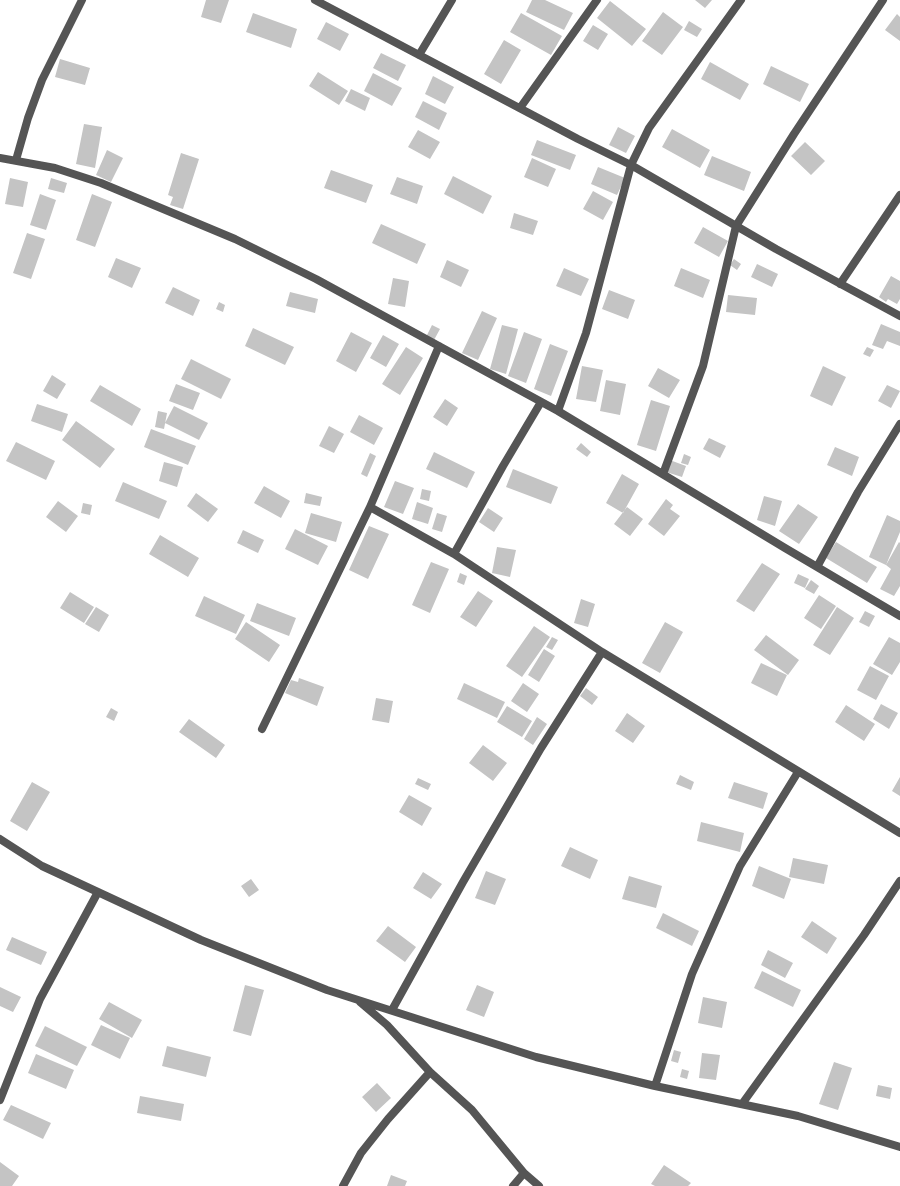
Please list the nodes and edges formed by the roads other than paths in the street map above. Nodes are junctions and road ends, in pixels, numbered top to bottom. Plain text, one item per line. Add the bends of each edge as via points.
1 (82, 0) edge
2 (317, 0) edge
3 (452, 0) edge
4 (597, 0) edge
5 (741, 0) edge
6 (883, 0) edge
7 (419, 55) junction
8 (520, 108) junction
9 (0, 158) edge
10 (16, 160) junction
11 (631, 165) junction
12 (900, 194) edge
13 (736, 226) junction
14 (840, 284) junction
15 (900, 316) edge
16 (439, 346) junction
17 (541, 402) junction
18 (558, 411) junction
19 (900, 424) edge
20 (663, 474) junction
21 (370, 507) junction
22 (454, 554) junction
23 (817, 567) junction
24 (900, 616) edge
25 (602, 652) junction
26 (262, 730) dead end
27 (798, 772) junction
28 (900, 834) edge
29 (0, 839) edge
30 (900, 881) edge
31 (98, 892) junction
32 (356, 999) junction
33 (392, 1010) junction
34 (430, 1072) junction
35 (655, 1086) junction
36 (0, 1100) edge
37 (742, 1104) junction
38 (900, 1147) edge
39 (524, 1173) junction
40 (343, 1186) edge
41 (512, 1186) edge
42 (539, 1186) edge

1 - 10 street via 42,80
2 - 7 street
3 - 7 street
4 - 8 street
5 - 11 street via 649,128
6 - 13 street
7 - 8 street
8 - 11 street
9 - 10 street
10 - 16 street via 55,168 100,183 235,239 316,279
11 - 13 street
11 - 18 street via 586,333
12 - 14 street
13 - 14 street
13 - 20 street via 703,366
14 - 15 street
16 - 17 street
16 - 21 street
17 - 18 street
17 - 22 street
18 - 20 street
19 - 23 street via 858,492
20 - 23 street
21 - 22 street
21 - 26 street
22 - 25 street
23 - 24 street
25 - 27 street
25 - 33 street via 541,748
27 - 28 street
27 - 35 street via 740,866 692,974
29 - 31 street via 42,866
30 - 37 street
31 - 32 street via 201,940
31 - 36 street via 40,999
32 - 33 street
32 - 34 street via 387,1025
33 - 35 street via 536,1057
34 - 39 street via 472,1110
34 - 40 street via 361,1153
35 - 37 street
37 - 38 street via 798,1116
39 - 41 street
39 - 42 street

